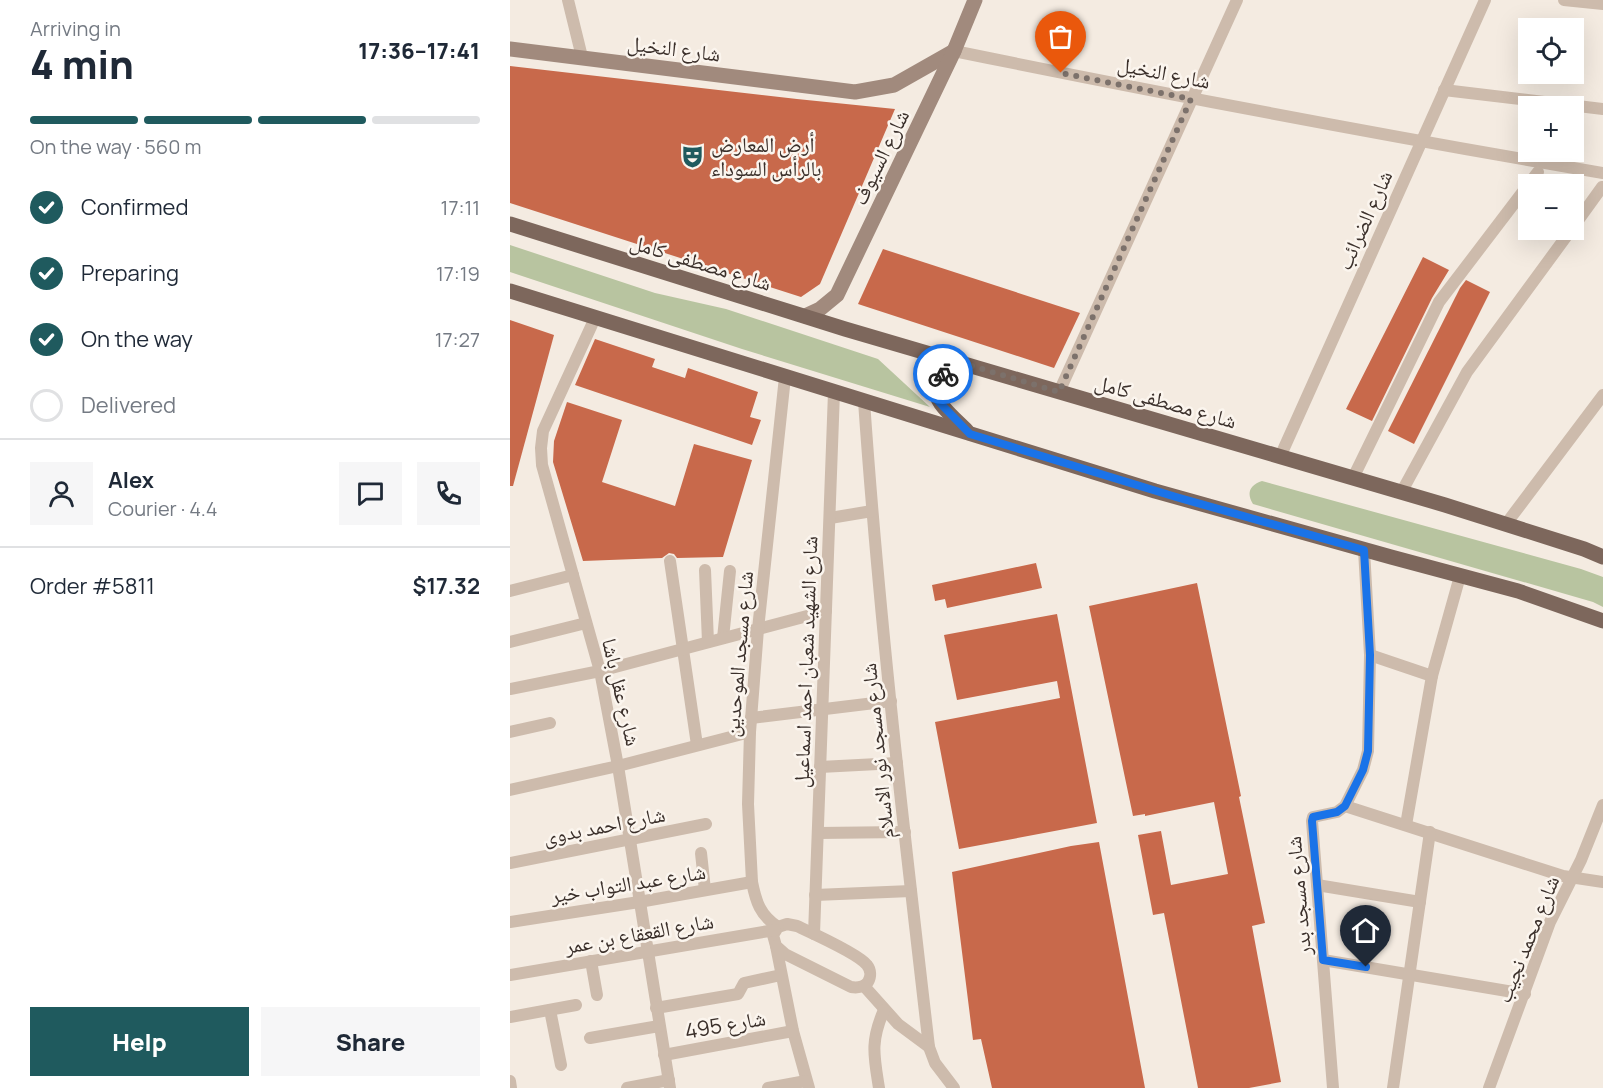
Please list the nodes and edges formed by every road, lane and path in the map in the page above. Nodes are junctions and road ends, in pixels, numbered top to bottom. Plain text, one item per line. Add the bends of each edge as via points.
1 (568, 0) edge
2 (975, 0) edge
3 (1237, 0) edge
4 (1485, 0) edge
5 (1564, 0) edge
6 (1603, 4) edge
7 (510, 49) edge
8 (954, 51) junction
9 (582, 57) junction
10 (1444, 90) junction
11 (1191, 99) junction
12 (1603, 108) edge
13 (1420, 142) junction
14 (1538, 172) dead end
15 (1603, 173) edge
16 (1602, 187) edge
17 (1584, 212) edge
18 (510, 224) edge
19 (1563, 240) edge
20 (510, 291) edge
21 (805, 316) junction
22 (595, 318) junction
23 (962, 363) junction
24 (785, 377) junction
25 (834, 392) junction
26 (1059, 392) junction
27 (1603, 395) edge
28 (864, 401) junction
29 (970, 434) junction
30 (1280, 457) junction
31 (1353, 478) junction
32 (1401, 492) junction
33 (872, 511) junction
34 (830, 518) junction
35 (1506, 524) junction
36 (1364, 550) junction
37 (1603, 557) edge
38 (670, 561) dead end
39 (705, 570) dead end
40 (730, 571) dead end
41 (573, 575) junction
42 (1460, 576) junction
43 (510, 591) edge
44 (826, 611) junction
45 (1603, 621) edge
46 (586, 623) junction
47 (758, 629) junction
48 (723, 638) junction
49 (510, 642) edge
50 (708, 642) junction
51 (683, 649) junction
52 (1370, 655) junction
53 (600, 671) junction
54 (1432, 676) junction
55 (510, 689) edge
56 (891, 701) junction
57 (823, 709) junction
58 (751, 718) junction
59 (549, 723) dead end
60 (510, 732) edge
61 (750, 732) junction
62 (697, 745) junction
63 (897, 763) junction
64 (618, 766) junction
65 (820, 767) junction
66 (510, 790) edge
67 (1603, 805) edge
68 (1345, 806) junction
69 (706, 824) dead end
70 (1406, 825) junction
71 (905, 831) junction
72 (1430, 832) junction
73 (818, 833) junction
74 (630, 840) junction
75 (701, 853) dead end
76 (510, 861) edge
77 (1573, 878) junction
78 (752, 882) junction
79 (1603, 882) edge
80 (1317, 885) junction
81 (705, 890) junction
82 (911, 891) junction
83 (815, 894) junction
84 (639, 902) junction
85 (1420, 902) junction
86 (510, 922) edge
87 (777, 928) junction
88 (814, 934) junction
89 (776, 946) junction
90 (646, 952) junction
91 (1323, 960) junction
92 (591, 961) junction
93 (1409, 974) junction
94 (510, 975) edge
95 (781, 975) junction
96 (864, 986) junction
97 (1525, 994) junction
98 (597, 995) dead end
99 (576, 1005) dead end
100 (656, 1008) junction
101 (550, 1010) junction
102 (884, 1011) junction
103 (510, 1017) edge
104 (659, 1026) junction
105 (793, 1031) junction
106 (590, 1038) dead end
107 (929, 1047) junction
108 (664, 1055) junction
109 (561, 1065) dead end
110 (510, 1081) edge
111 (669, 1084) edge
112 (808, 1084) edge
113 (511, 1088) edge
114 (627, 1088) edge
115 (768, 1088) edge
116 (879, 1088) edge
117 (954, 1088) edge
118 (1333, 1088) edge
119 (1393, 1088) edge
120 (1489, 1088) edge

1 - 9 street
2 - 8 main road, شارع السيوف
3 - 11 street
4 - 10 street, شارع الضرائب
5 - 6 street
7 - 9 main road, شارع النخيل
8 - 9 main road, شارع النخيل via 894,84 855,92
8 - 11 street, شارع النخيل
8 - 21 main road, شارع السيوف via 837,295
10 - 12 street
10 - 13 street, شارع الضرائب
11 - 13 street, شارع النخيل
11 - 26 street
13 - 15 street, شارع النخيل
13 - 30 street, شارع الضرائب
14 - 31 street via 1439,302
16 - 17 street
18 - 21 main road, شارع مصطفى كامل
19 - 32 street via 1467,372
20 - 22 main road
21 - 23 main road, شارع مصطفى كامل
22 - 24 main road
22 - 41 street, شارع عقل باشا via 543,431 541,448 545,481
23 - 26 main road, شارع مصطفى كامل
23 - 29 main road via 942,375 936,392 941,405
24 - 25 main road
24 - 47 street, شارع مسجد الموحدين
25 - 28 main road
25 - 34 street, شارع الشهيد شعبان احمد اسماعيل
26 - 30 main road, شارع مصطفى كامل
27 - 35 street
28 - 29 main road
28 - 33 street, شارع مسجد نور الاسلام
29 - 36 main road
30 - 31 main road, شارع مصطفى كامل
31 - 32 main road, شارع مصطفى كامل
32 - 35 main road, شارع مصطفى كامل
33 - 34 street
33 - 56 street, شارع مسجد نور الاسلام
34 - 44 street, شارع الشهيد شعبان احمد اسماعيل
35 - 37 main road, شارع مصطفى كامل
36 - 42 main road
36 - 52 street
38 - 51 street
39 - 50 street
40 - 48 street
41 - 43 street
41 - 46 street, شارع عقل باشا
42 - 45 main road via 1518,591
42 - 54 street
44 - 47 street
44 - 57 street, شارع الشهيد شعبان احمد اسماعيل
46 - 49 street
46 - 53 street, شارع عقل باشا
47 - 48 street
47 - 58 street, شارع مسجد الموحدين
48 - 50 street
50 - 51 street
51 - 53 street
51 - 62 street
52 - 54 street
52 - 68 street via 1368,751
53 - 55 street
53 - 64 street, شارع عقل باشا
54 - 70 street
56 - 57 street
56 - 63 street, شارع مسجد نور الاسلام
57 - 58 street
57 - 65 street, شارع الشهيد شعبان احمد اسماعيل
58 - 61 street, شارع مسجد الموحدين
59 - 60 street
61 - 62 street
61 - 78 street, شارع مسجد الموحدين
62 - 64 street
63 - 65 street
63 - 71 street, شارع مسجد نور الاسلام
64 - 66 street
64 - 74 street, شارع عقل باشا
65 - 73 street, شارع الشهيد شعبان احمد اسماعيل
67 - 77 street, شارع محمد نجيب
68 - 70 street
68 - 80 street, شارع مسجد بدر via 1312,819
69 - 74 street, شارع احمد بدوى
70 - 72 street
71 - 73 street
71 - 82 street, شارع مسجد نور الاسلام
72 - 77 street
72 - 85 street
73 - 83 street, شارع الشهيد شعبان احمد اسماعيل
74 - 76 street, شارع احمد بدوى
74 - 84 street, شارع عقل باشا
75 - 81 street
77 - 79 street
77 - 97 street, شارع محمد نجيب via 1550,922
78 - 81 street, شارع عبد التواب خير
78 - 87 street, شارع مسجد الموحدين via 757,906
80 - 85 street
80 - 91 street, شارع مسجد بدر
81 - 84 street, شارع عبد التواب خير
82 - 83 street
82 - 107 street, شارع مسجد نور الاسلام
83 - 88 street, شارع الشهيد شعبان احمد اسماعيل
84 - 86 street, شارع عبد التواب خير
84 - 90 street, شارع عقل باشا
85 - 93 street
87 - 88 street, شارع القعقاع بن عمر via 787,924
87 - 89 street via 773,935
87 - 90 street, شارع القعقاع بن عمر
88 - 96 street, شارع القعقاع بن عمر via 865,962 870,974
89 - 95 street
89 - 96 street via 851,987
90 - 92 street, شارع القعقاع بن عمر
90 - 100 street, شارع عقل باشا
91 - 93 street
91 - 118 street, شارع مسجد بدر
92 - 94 street, شارع القعقاع بن عمر
92 - 98 street
93 - 97 street
93 - 119 street
95 - 100 street via 744,983 738,994
95 - 105 street
96 - 102 street
97 - 120 street, شارع محمد نجيب
99 - 101 street
100 - 104 street, شارع عقل باشا
101 - 103 street
101 - 109 street
102 - 107 street
102 - 116 street via 873,1049
104 - 106 street
104 - 108 street, شارع عقل باشا
105 - 108 street, شارع 495
105 - 112 street
107 - 117 street, شارع مسجد نور الاسلام via 935,1063
108 - 111 street, شارع عقل باشا
110 - 113 street
111 - 114 street
112 - 115 street

